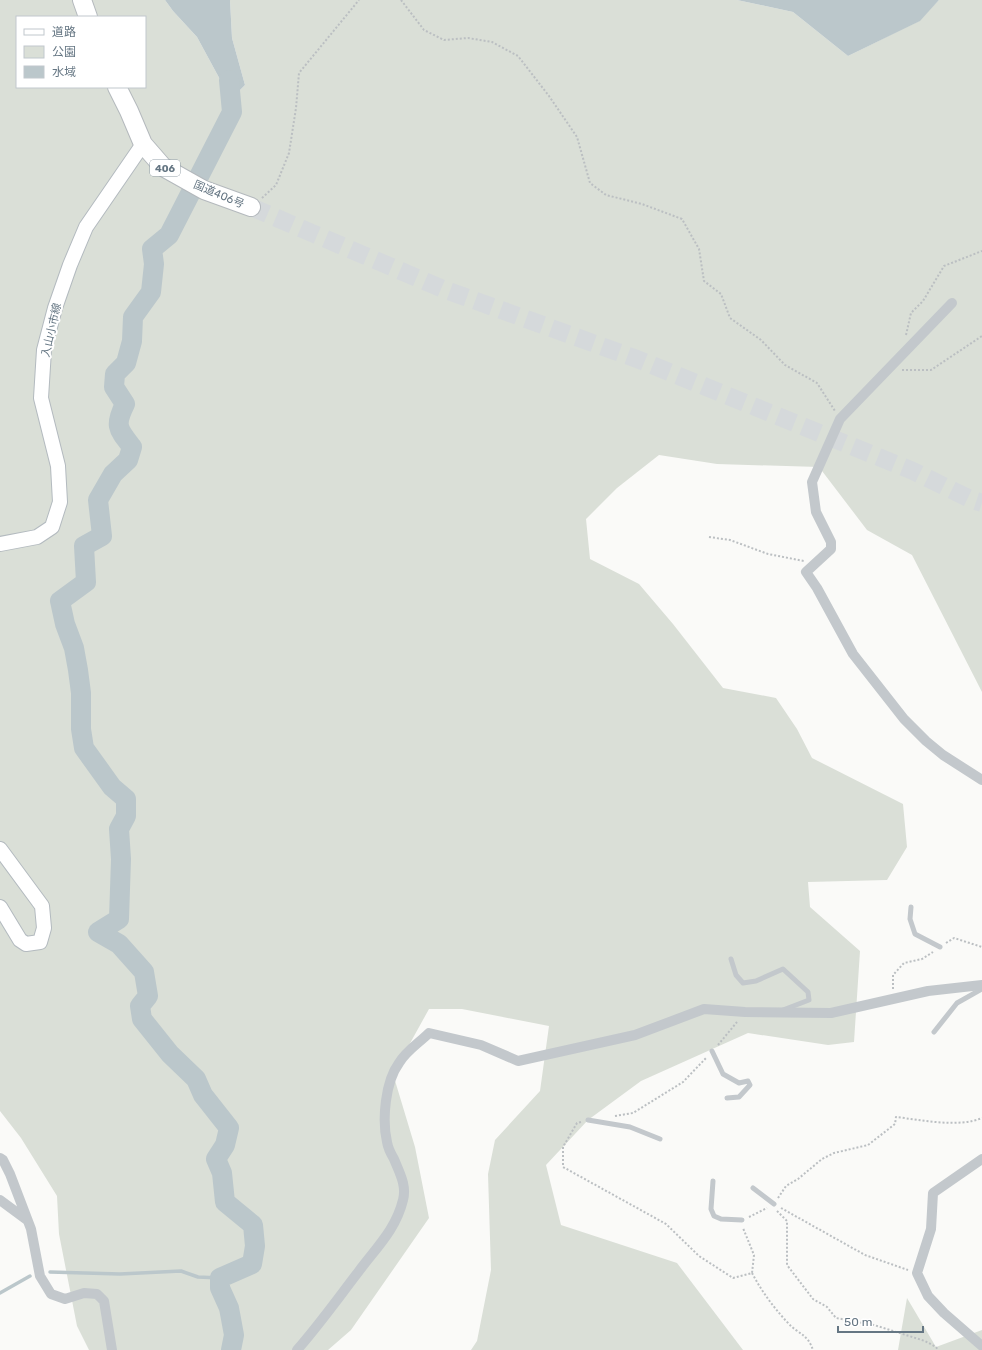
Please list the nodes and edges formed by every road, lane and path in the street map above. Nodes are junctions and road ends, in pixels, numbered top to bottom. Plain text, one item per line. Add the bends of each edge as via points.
1 (82, 0) edge
2 (359, 0) edge
3 (401, 0) edge
4 (88, 16) edge
5 (118, 88) edge
6 (143, 144) junction
7 (251, 207) joint
8 (982, 251) edge
9 (952, 303) dead end
10 (982, 336) edge
11 (907, 350) junction
12 (887, 371) junction
13 (840, 418) junction
14 (709, 537) dead end
15 (0, 544) edge
16 (815, 563) junction
17 (982, 780) edge
18 (0, 849) edge
19 (0, 907) edge
20 (911, 907) dead end
21 (940, 947) junction
22 (982, 947) edge
23 (731, 959) dead end
24 (982, 985) edge
25 (982, 989) edge
26 (895, 998) junction
27 (777, 1012) junction
28 (934, 1032) dead end
29 (712, 1051) dead end
30 (727, 1098) dead end
31 (982, 1118) edge
32 (588, 1120) dead end
33 (660, 1139) dead end
34 (0, 1158) edge
35 (982, 1159) edge
36 (714, 1180) dead end
37 (753, 1188) dead end
38 (0, 1200) edge
39 (774, 1204) junction
40 (28, 1220) junction
41 (742, 1220) dead end
42 (752, 1273) dead end
43 (982, 1346) edge
44 (112, 1350) edge
45 (297, 1350) edge
46 (813, 1350) edge
47 (938, 1350) edge

1 - 4 highway
2 - 7 path via 298,73 289,153 276,185
3 - 13 path via 424,30 444,40 468,38 492,42 518,56 577,137 590,183 606,196 642,204 682,219 699,249 704,281 721,294 730,318 761,340 785,365 817,383
5 - 6 highway, 国道406号 / 406
6 - 7 highway, 国道406号 / 406 via 163,167 204,190
6 - 15 main road, 入山小市線 / 406 via 86,227 55,308 44,350 41,398 58,466 60,502 52,527 37,537
8 - 11 path via 944,266 923,301 911,313 906,335
9 - 11 street
10 - 12 path via 931,370
11 - 12 street
12 - 13 street
13 - 16 street via 812,482 816,512 831,542 831,549
14 - 16 path via 730,540 768,554
16 - 17 street via 806,572 852,654 904,720 943,755
18 - 19 main road via 42,906 44,928 40,942 26,944 20,940
20 - 21 lane via 910,919 915,934
21 - 22 path via 954,938
21 - 26 path via 922,959 904,963 893,975
23 - 27 lane via 736,975 743,983 756,981 783,969 808,992 809,1000
24 - 26 street via 928,991
25 - 28 lane via 957,1003
26 - 27 street via 832,1013
27 - 45 street via 704,1009 635,1035 518,1061 481,1045 429,1034 399,1062 394,1070 386,1102 387,1143 404,1186 404,1198 394,1226
29 - 30 lane via 723,1074 739,1083 748,1080 750,1085 739,1097
31 - 39 path via 947,1123 896,1117 895,1124 868,1145 834,1153 822,1159 786,1186
32 - 33 lane via 630,1127
34 - 40 street via 10,1174
35 - 43 street via 933,1193 931,1229 917,1273 928,1296
36 - 41 lane via 711,1208 714,1216
37 - 39 lane
38 - 40 street
39 - 47 path via 787,1221 787,1265 813,1299 827,1307 836,1318 874,1325 925,1341
40 - 44 street via 40,1276 51,1294 65,1299 84,1293 97,1294 104,1301
42 - 46 path via 763,1294 789,1324 809,1340

